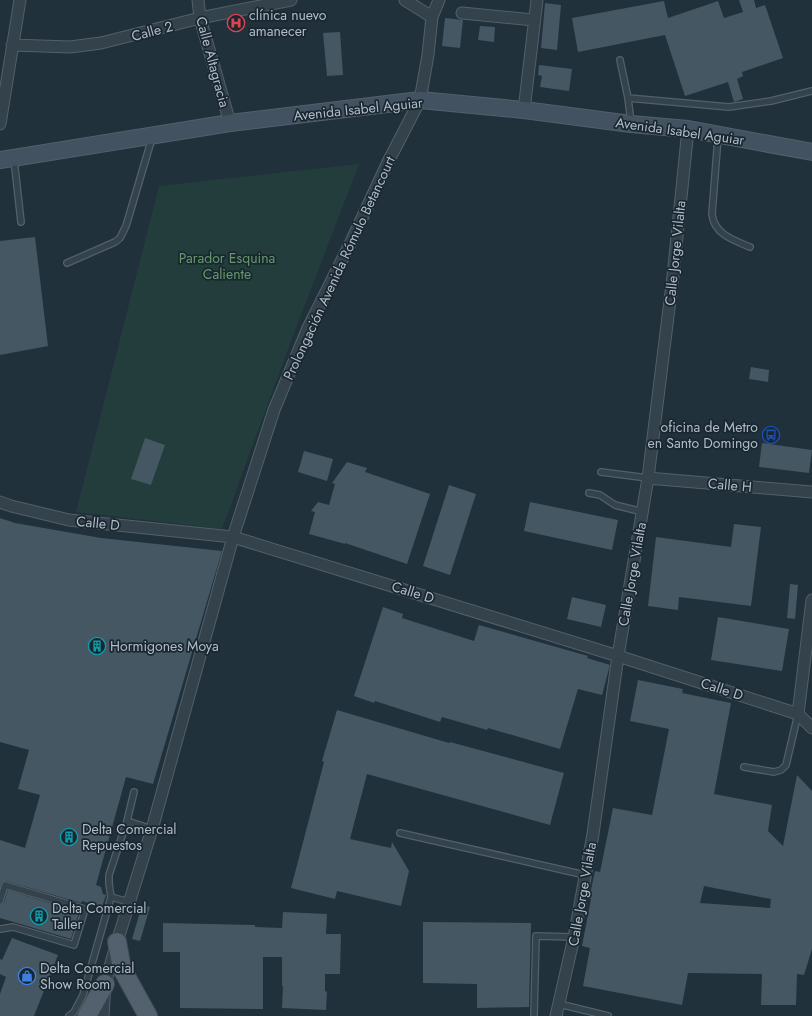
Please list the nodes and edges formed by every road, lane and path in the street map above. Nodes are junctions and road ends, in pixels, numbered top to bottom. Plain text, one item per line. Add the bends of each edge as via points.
1 (20, 0) edge
2 (198, 0) edge
3 (291, 0) edge
4 (405, 0) edge
5 (439, 0) edge
6 (537, 0) edge
7 (462, 13) dead end
8 (432, 17) junction
9 (200, 18) junction
10 (534, 20) junction
11 (12, 45) junction
12 (620, 60) dead end
13 (812, 91) edge
14 (628, 98) junction
15 (420, 100) junction
16 (524, 110) junction
17 (0, 124) edge
18 (230, 124) junction
19 (631, 124) junction
20 (688, 129) junction
21 (718, 134) junction
22 (152, 136) junction
23 (812, 152) edge
24 (7, 159) edge
25 (21, 222) dead end
26 (750, 247) dead end
27 (67, 263) dead end
28 (602, 472) dead end
29 (648, 478) junction
30 (812, 492) edge
31 (589, 493) dead end
32 (0, 502) edge
33 (643, 512) junction
34 (233, 537) junction
35 (812, 600) edge
36 (618, 656) junction
37 (798, 714) junction
38 (812, 728) edge
39 (744, 767) dead end
40 (134, 792) dead end
41 (127, 821) junction
42 (152, 829) junction
43 (400, 833) dead end
44 (585, 875) junction
45 (111, 897) junction
46 (0, 901) edge
47 (129, 902) junction
48 (0, 929) edge
49 (574, 937) junction
50 (117, 942) junction
51 (105, 984) junction
52 (559, 1004) junction
53 (69, 1016) edge
54 (87, 1016) edge
55 (103, 1016) edge
56 (148, 1016) edge
57 (534, 1016) edge
58 (556, 1016) edge
59 (608, 1016) edge

1 - 11 street
2 - 9 street, Calle Altagracia
3 - 9 street, Calle 2
4 - 8 street
5 - 8 street, Prolongación Avenida Rómulo Betancourt
6 - 10 street
7 - 10 street
8 - 15 street, Prolongación Avenida Rómulo Betancourt
9 - 11 street, Calle 2 via 101,43 70,47
9 - 18 street, Calle Altagracia
10 - 16 street
11 - 17 street
12 - 14 lane
13 - 14 lane via 771,101 729,107
14 - 19 lane
15 - 16 main road, Avenida Isabel Aguiar
15 - 18 main road, Avenida Isabel Aguiar
15 - 34 street, Prolongación Avenida Rómulo Betancourt via 308,328 274,410
16 - 19 main road, Avenida Isabel Aguiar
18 - 22 main road, Avenida Isabel Aguiar
19 - 20 main road, Avenida Isabel Aguiar
20 - 21 main road, Avenida Isabel Aguiar
20 - 29 street, Calle Jorge Vilalta
21 - 23 main road, Avenida Isabel Aguiar
21 - 26 lane via 713,221 716,228 731,240
22 - 24 main road, Avenida Isabel Aguiar
22 - 27 lane via 126,226 120,238
24 - 25 lane
28 - 29 lane
29 - 30 street, Calle H
29 - 33 street, Calle Jorge Vilalta
31 - 33 lane via 600,495 615,505
32 - 34 street, Calle D via 69,520
33 - 36 street, Calle Jorge Vilalta
34 - 36 street, Calle D
34 - 42 street, Prolongación Avenida Rómulo Betancourt
35 - 37 street
36 - 37 street, Calle D
36 - 44 street, Calle Jorge Vilalta
37 - 38 street, Calle D
37 - 39 lane via 786,765 781,770 774,772
40 - 41 lane
41 - 42 lane
41 - 45 lane via 109,875
42 - 47 street, Prolongación Avenida Rómulo Betancourt
43 - 44 lane
44 - 49 street, Calle Jorge Vilalta
45 - 47 lane
45 - 53 lane via 83,995
46 - 48 lane via 5,886 84,909 74,945 13,927
47 - 50 street, Prolongación Avenida Rómulo Betancourt
49 - 52 street, Calle Jorge Vilalta
49 - 57 lane via 536,936
50 - 51 street, Prolongación Avenida Rómulo Betancourt
50 - 56 main road via 122,969
51 - 54 main road
51 - 55 street, Prolongación Avenida Rómulo Betancourt
52 - 58 street, Calle Jorge Vilalta
52 - 59 lane

